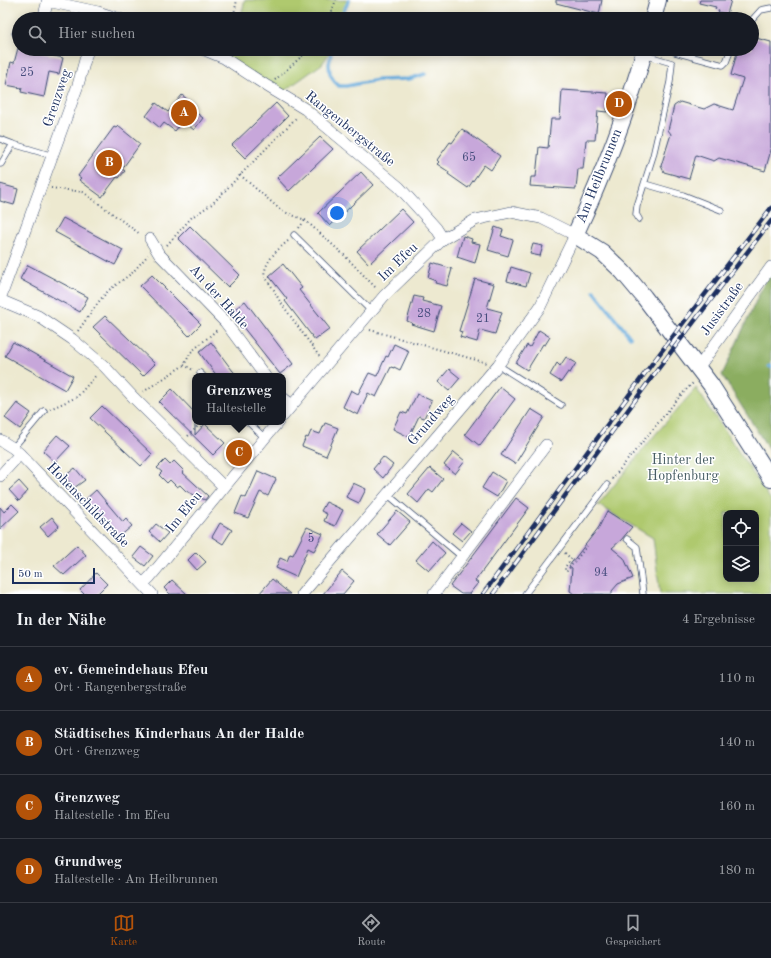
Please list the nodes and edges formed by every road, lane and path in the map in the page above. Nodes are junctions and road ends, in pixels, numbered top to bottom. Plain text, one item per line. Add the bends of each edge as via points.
1 (238, 0) edge
2 (336, 0) edge
3 (658, 0) edge
4 (48, 1) edge
5 (771, 8) edge
6 (45, 12) edge
7 (84, 12) edge
8 (235, 12) edge
9 (332, 12) edge
10 (655, 12) edge
11 (759, 12) edge
12 (86, 56) edge
13 (219, 56) edge
14 (302, 56) edge
15 (643, 56) edge
16 (654, 56) edge
17 (674, 56) edge
18 (692, 56) edge
19 (728, 56) edge
20 (672, 63) junction
21 (267, 86) junction
22 (305, 109) junction
23 (0, 139) edge
24 (13, 144) junction
25 (53, 156) junction
26 (0, 164) edge
27 (240, 175) junction
28 (645, 184) junction
29 (42, 188) junction
30 (721, 210) dead end
31 (639, 219) dead end
32 (305, 220) junction
33 (294, 235) junction
34 (575, 235) junction
35 (443, 239) junction
36 (155, 246) junction
37 (771, 267) edge
38 (384, 296) junction
39 (0, 299) edge
40 (371, 311) junction
41 (225, 322) junction
42 (358, 327) junction
43 (72, 339) junction
44 (326, 364) junction
45 (104, 366) junction
46 (498, 366) junction
47 (698, 368) junction
48 (263, 373) edge
49 (134, 398) junction
50 (286, 400) edge
51 (292, 405) junction
52 (561, 405) dead end
53 (44, 411) joint
54 (286, 412) edge
55 (199, 425) edge
56 (251, 425) edge
57 (276, 425) edge
58 (265, 438) junction
59 (0, 440) edge
60 (180, 444) junction
61 (546, 446) dead end
62 (16, 451) junction
63 (0, 476) edge
64 (771, 479) edge
65 (607, 485) joint
66 (224, 487) junction
67 (387, 494) junction
68 (627, 539) dead end
69 (587, 546) dead end
70 (462, 557) junction
71 (571, 558) dead end
72 (143, 584) junction
73 (152, 594) edge
74 (302, 594) edge
75 (434, 594) edge
76 (525, 594) edge
77 (643, 594) edge

1 - 8 path
2 - 9 path
3 - 10 street
4 - 6 street
4 - 7 street
5 - 11 lane
12 - 25 street, Grenzweg
13 - 21 street, Rangenbergstraße
14 - 21 path
15 - 34 street, Am Heilbrunnen via 617,134
16 - 20 lane
17 - 20 lane
18 - 19 lane via 723,65
20 - 28 lane via 654,156
21 - 22 street, Rangenbergstraße
22 - 27 path
22 - 35 street, Rangenbergstraße via 399,187
23 - 24 lane
24 - 25 lane
24 - 26 lane
25 - 29 street, Grenzweg
27 - 32 path via 282,211
27 - 36 path via 212,204
28 - 30 lane
28 - 31 lane via 637,206 636,214
29 - 36 path via 83,192
29 - 39 street, Grenzweg
32 - 33 path
32 - 38 path
33 - 40 lane
33 - 44 path via 275,251 265,267 264,275 278,300
34 - 35 street, Im Efeu via 540,218 511,212 476,220
34 - 46 street, Grundweg via 540,307
34 - 47 street via 602,252 623,272
35 - 38 street, Im Efeu
36 - 41 street, An der Halde
36 - 43 path via 132,273 100,300
37 - 47 street, Jusistraße
38 - 40 street, Im Efeu
39 - 43 street, Grenzweg via 38,316
40 - 42 street, Im Efeu
41 - 48 street, An der Halde
41 - 49 path via 191,352 184,365
42 - 44 street, Im Efeu
42 - 46 path
43 - 45 street, Grenzweg
44 - 51 street, Im Efeu
45 - 49 street, Grenzweg
45 - 53 path via 77,397
46 - 52 lane
46 - 67 street, Grundweg
47 - 64 street
47 - 65 path via 697,379
49 - 60 street, Grenzweg
50 - 51 street
51 - 54 street, Im Efeu
53 - 62 lane
55 - 60 path
56 - 58 lane
57 - 58 street, Im Efeu
58 - 66 street, Im Efeu
59 - 62 street, Hohenschildstraße
60 - 66 street, Grenzweg
61 - 70 street
62 - 63 street
62 - 72 street, Hohenschildstraße
65 - 76 lane
66 - 72 street, Im Efeu
67 - 70 lane
67 - 74 street, Grundweg
68 - 77 lane via 637,547
69 - 71 path via 565,571
70 - 75 street
72 - 73 street, Hohenschildstraße

